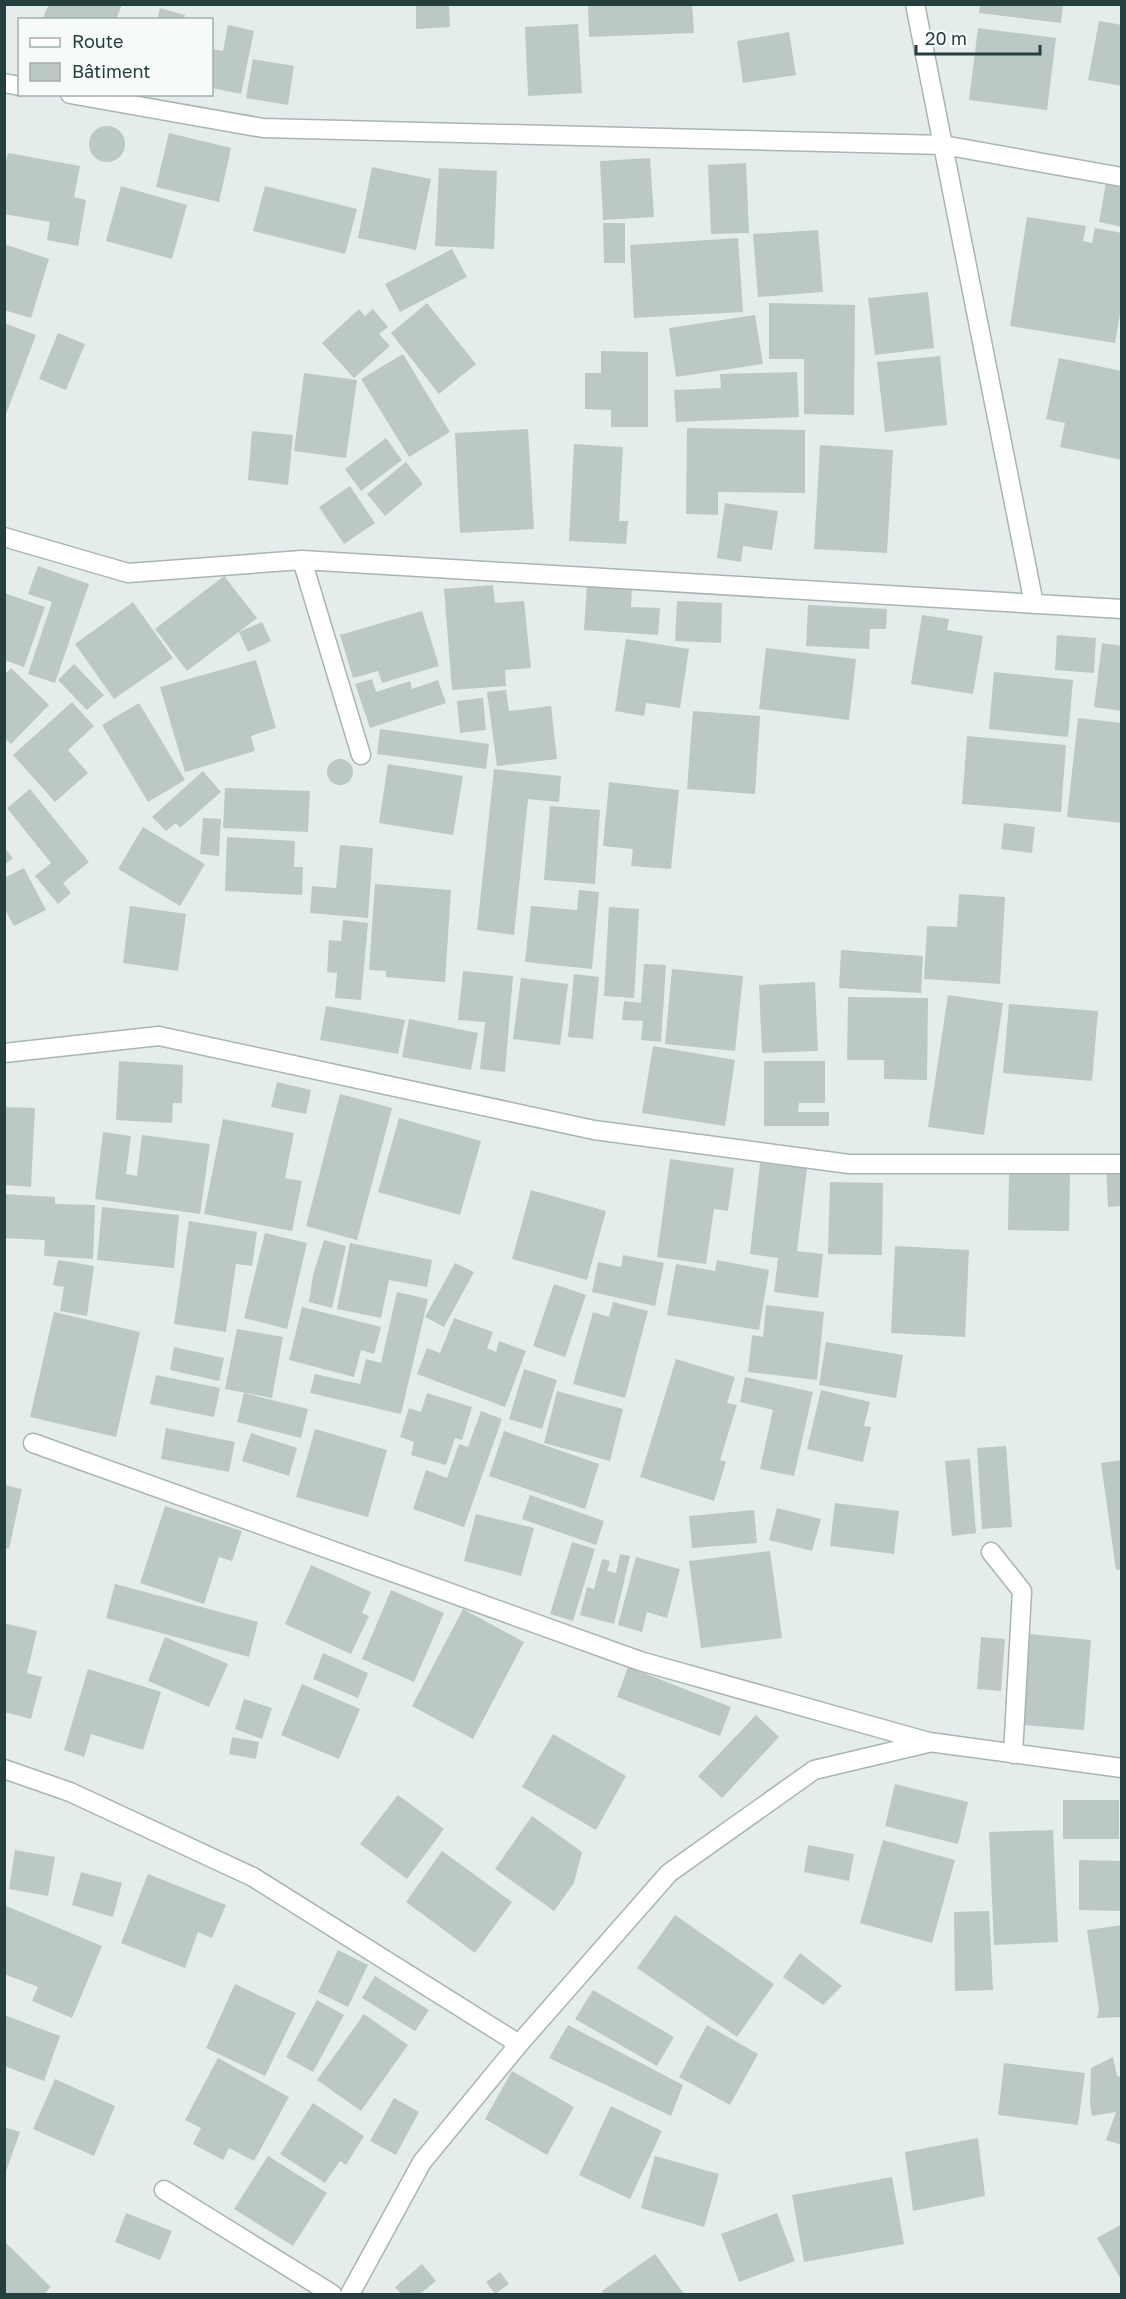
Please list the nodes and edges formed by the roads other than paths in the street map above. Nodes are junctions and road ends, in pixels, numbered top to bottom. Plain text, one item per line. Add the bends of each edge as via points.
1 (915, 4) edge
2 (81, 96) edge
3 (943, 145) junction
4 (1122, 177) edge
5 (4, 537) edge
6 (302, 560) junction
7 (1034, 604) junction
8 (1122, 609) edge
9 (361, 755) dead end
10 (4, 1053) edge
11 (1122, 1164) edge
12 (33, 1443) dead end
13 (991, 1552) dead end
14 (929, 1742) junction
15 (1013, 1754) junction
16 (1122, 1768) edge
17 (4, 1769) edge
18 (519, 2044) junction
19 (164, 2190) dead end
20 (332, 2295) edge
21 (350, 2295) edge

1 - 3 street
2 - 3 street via 263,128
3 - 4 street
3 - 7 street
5 - 6 street via 128,573
6 - 7 street
6 - 9 street
7 - 8 street
10 - 11 street via 159,1036 594,1130 849,1164
12 - 14 street via 640,1661
13 - 15 street via 1022,1591
14 - 15 street
14 - 18 street via 814,1770 669,1874
15 - 16 street
17 - 18 street via 70,1792 253,1876
18 - 21 street via 422,2162
19 - 20 street

